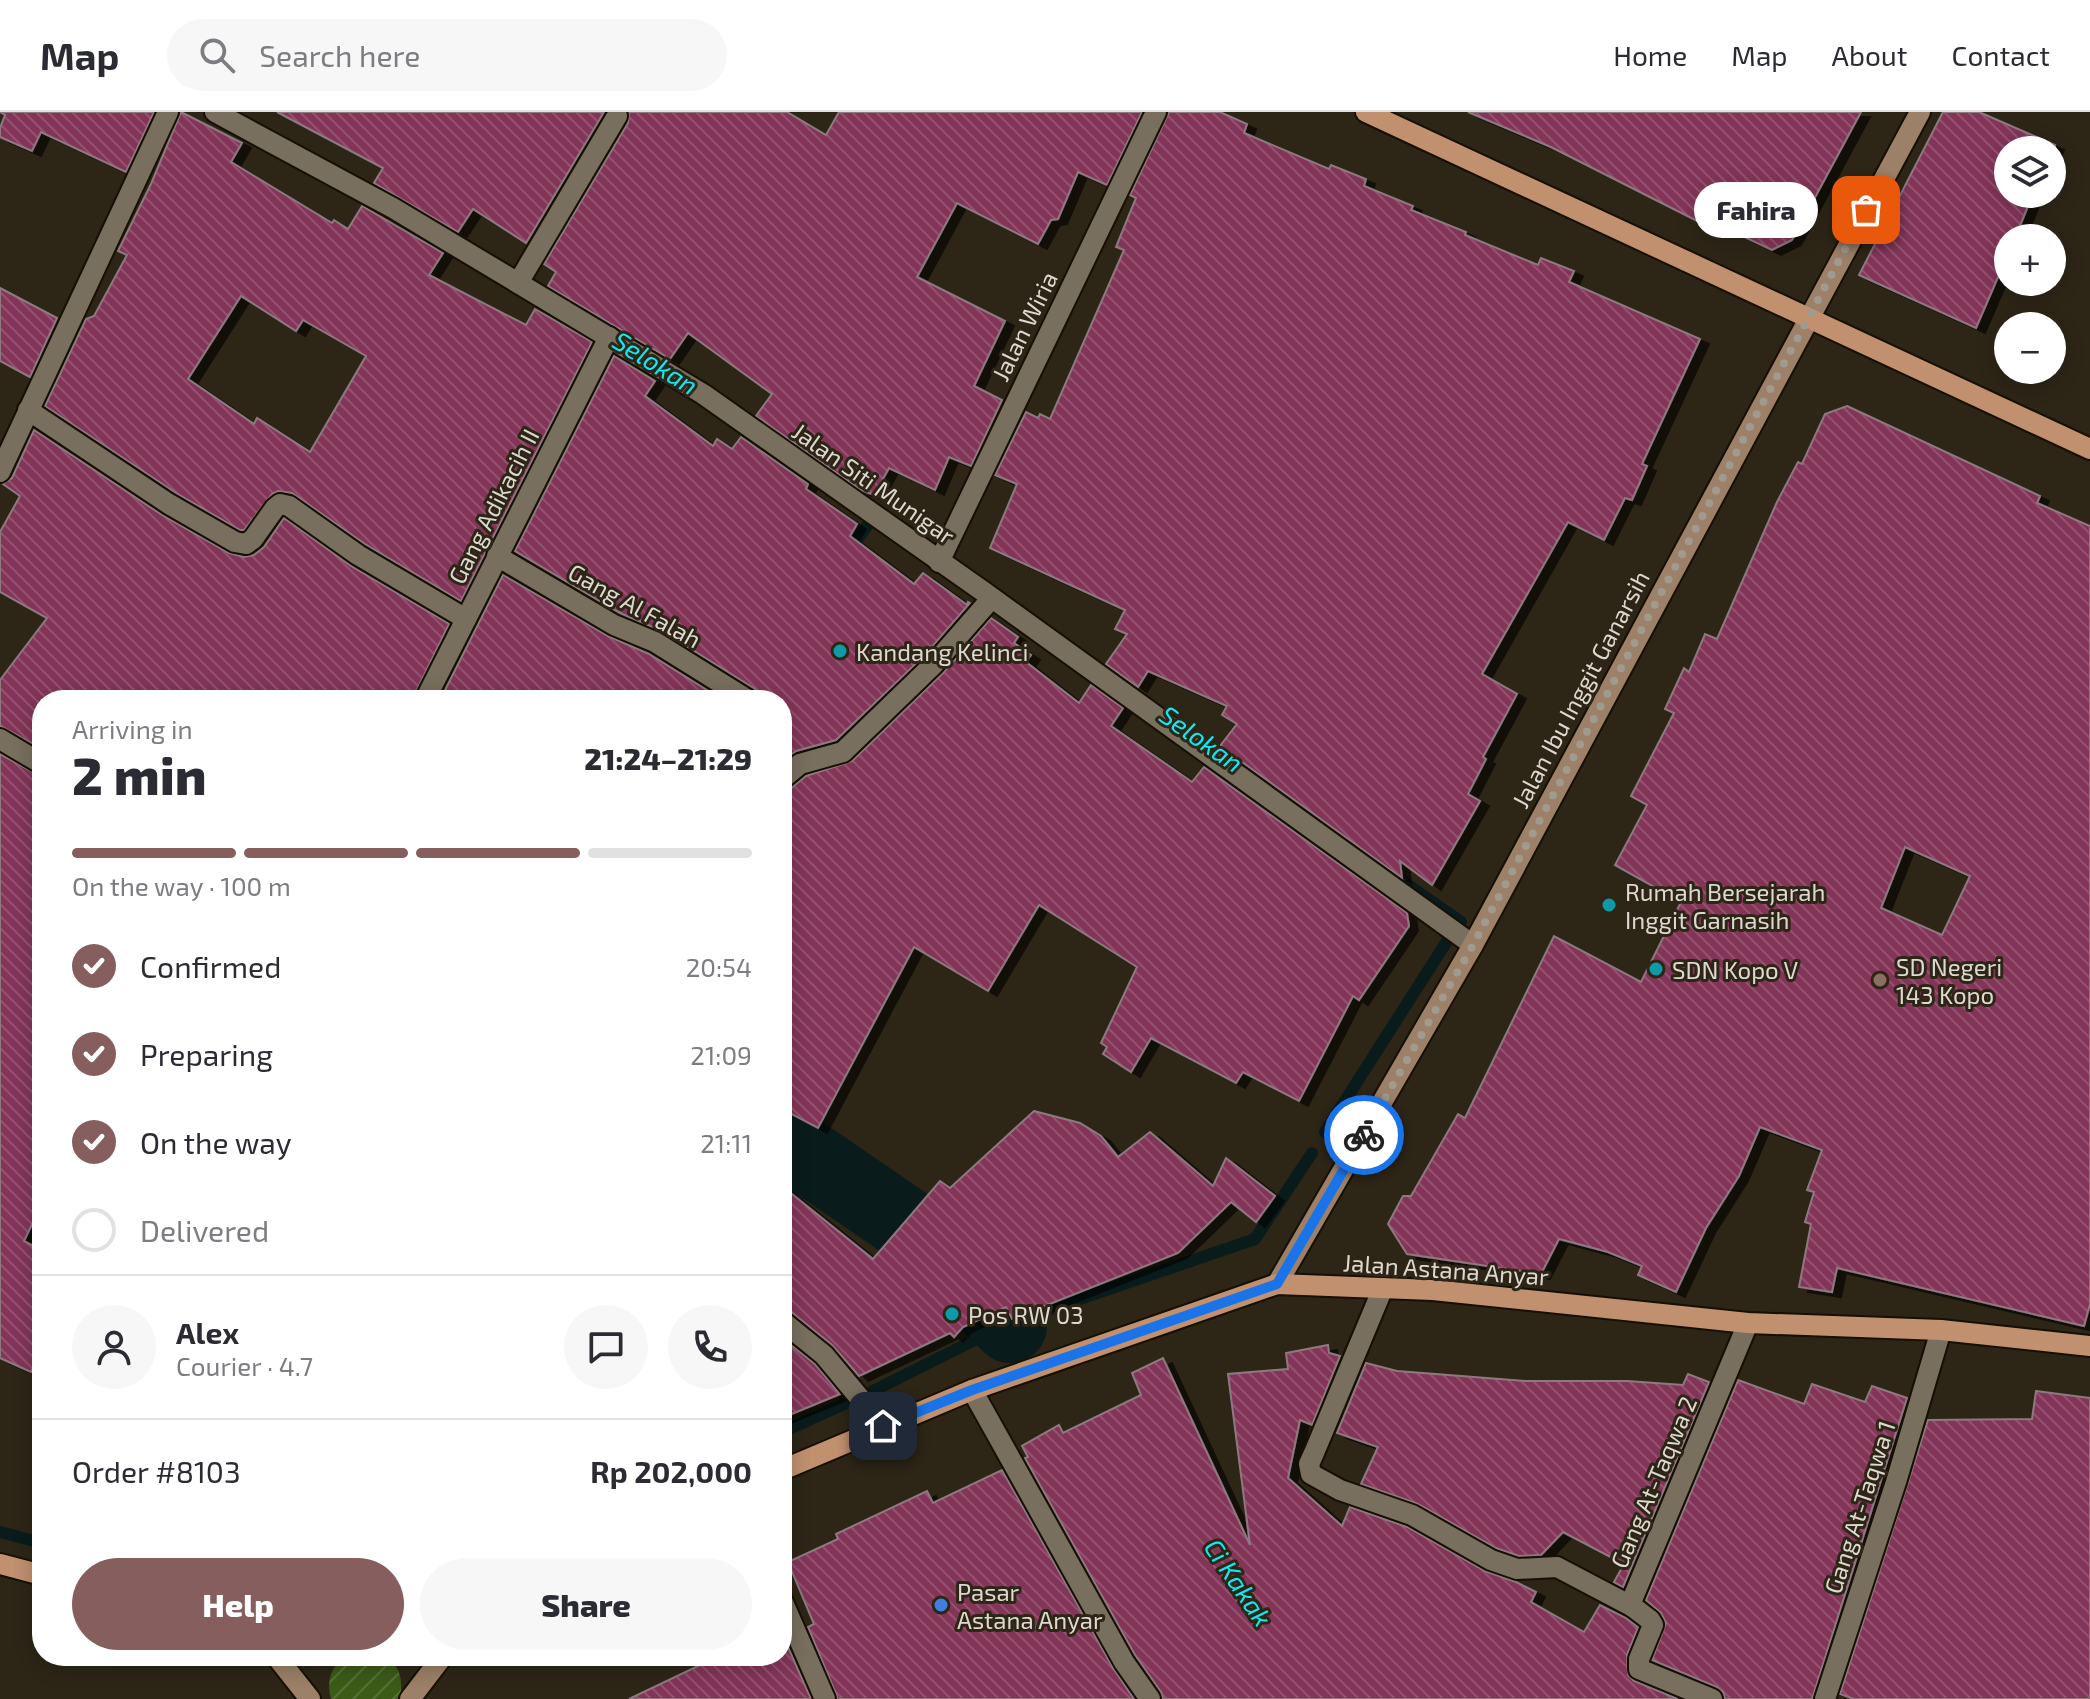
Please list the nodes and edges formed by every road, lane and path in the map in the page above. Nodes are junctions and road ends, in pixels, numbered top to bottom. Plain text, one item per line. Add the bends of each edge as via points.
1 (168, 112) edge
2 (215, 112) edge
3 (1156, 112) edge
4 (1366, 112) edge
5 (1920, 112) edge
6 (617, 116) dead end
7 (518, 283) junction
8 (1808, 318) junction
9 (609, 337) junction
10 (28, 410) junction
11 (5, 442) edge
12 (2090, 449) edge
13 (0, 472) edge
14 (497, 556) junction
15 (942, 557) junction
16 (991, 599) junction
17 (466, 619) junction
18 (430, 690) edge
19 (732, 690) edge
20 (0, 739) edge
21 (32, 758) edge
22 (792, 771) edge
23 (1473, 945) junction
24 (1277, 1284) junction
25 (1383, 1288) junction
26 (1748, 1323) junction
27 (792, 1329) edge
28 (1941, 1330) junction
29 (2090, 1346) edge
30 (972, 1390) junction
31 (883, 1426) junction
32 (792, 1466) edge
33 (0, 1564) edge
34 (32, 1572) edge
35 (1633, 1607) junction
36 (792, 1623) edge
37 (284, 1666) edge
38 (435, 1666) edge
39 (310, 1699) edge
40 (410, 1699) edge
41 (825, 1699) edge
42 (1150, 1699) edge
43 (1712, 1699) edge
44 (1825, 1699) edge

1 - 10 street
2 - 7 street, Jalan Siti Munigar
3 - 15 street, Jalan Wiria
4 - 8 main road
5 - 8 main road, Jalan Ibu Inggit Ganarsih
6 - 7 street
7 - 9 street, Jalan Siti Munigar
8 - 12 main road
8 - 23 main road, Jalan Ibu Inggit Ganarsih
9 - 14 street, Gang Adikacih II
9 - 15 street, Jalan Siti Munigar via 703,394
10 - 11 street
10 - 17 street via 235,542 246,544 275,508 289,506 358,555
11 - 13 street
14 - 17 street, Gang Adikacih II
14 - 19 street, Gang Al Falah
15 - 16 street, Jalan Siti Munigar
16 - 22 street via 934,664 843,752
16 - 23 street, Jalan Siti Munigar
17 - 18 street, Gang Adikacih II
20 - 21 street
23 - 24 main road, Jalan Ibu Inggit Ganarsih
24 - 25 main road, Jalan Astana Anyar
24 - 30 main road, Jalan Astana Anyar
25 - 26 main road, Jalan Astana Anyar
25 - 35 street via 1309,1464 1311,1474 1412,1515 1491,1560 1517,1569 1557,1567
26 - 28 main road, Jalan Astana Anyar
26 - 35 street, Gang At-Taqwa 2
27 - 31 street via 824,1355
28 - 29 main road, Jalan Astana Anyar
28 - 44 street, Gang At-Taqwa 1
30 - 31 main road, Jalan Astana Anyar
30 - 42 street via 1124,1662
31 - 32 main road, Jalan Astana Anyar
33 - 34 main road
35 - 43 street, Gang At-Taqwa 2 via 1653,1625 1639,1669
36 - 41 street
37 - 39 main road
38 - 40 main road

